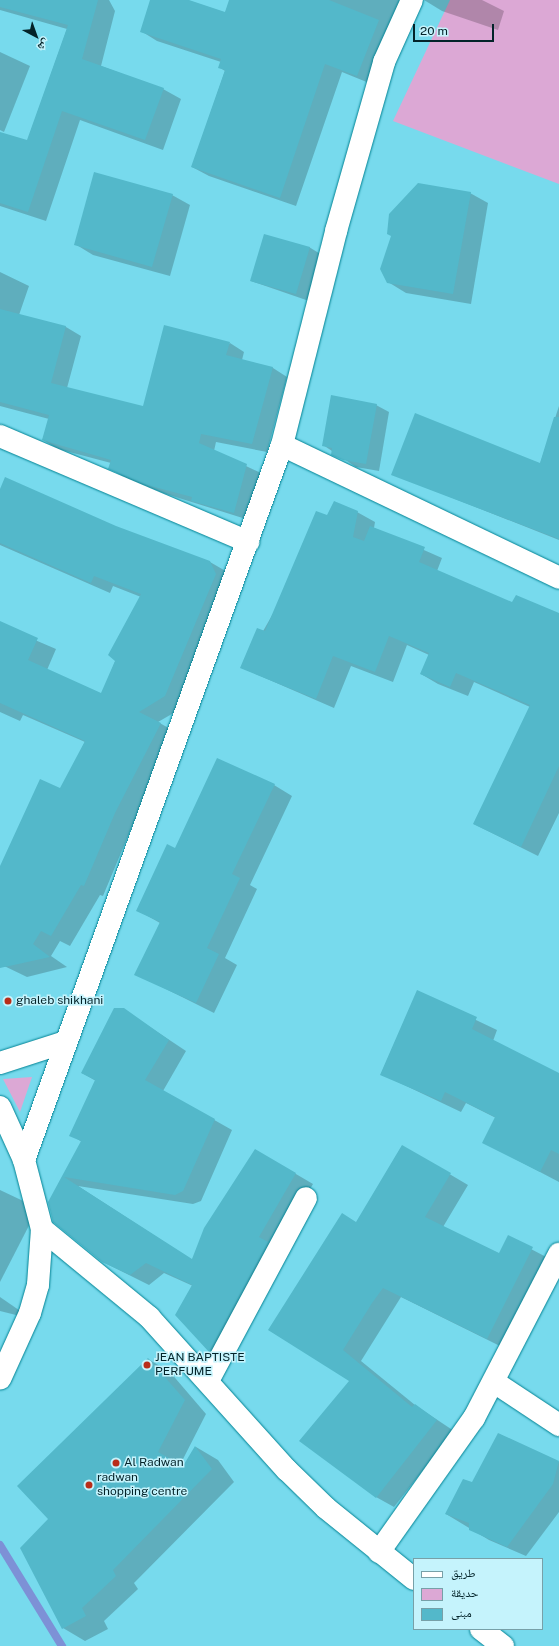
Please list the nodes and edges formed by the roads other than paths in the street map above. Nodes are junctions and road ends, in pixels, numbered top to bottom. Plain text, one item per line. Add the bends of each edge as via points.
1 (412, 0) edge
2 (0, 436) edge
3 (282, 445) junction
4 (248, 542) junction
5 (559, 578) edge
6 (65, 1042) junction
7 (0, 1063) edge
8 (0, 1107) edge
9 (24, 1160) junction
10 (306, 1198) dead end
11 (42, 1229) junction
12 (559, 1254) edge
13 (0, 1379) edge
14 (209, 1379) junction
15 (494, 1382) junction
16 (559, 1425) edge
17 (379, 1552) junction
18 (413, 1578) edge
19 (481, 1630) edge
20 (503, 1646) edge

1 - 3 street via 384,62 336,231
2 - 4 street
3 - 4 street
3 - 5 street
4 - 6 street
6 - 7 street
6 - 9 street
8 - 9 street
9 - 11 street
10 - 14 street
11 - 13 street via 38,1285 30,1313
11 - 14 street via 149,1317
12 - 15 street
14 - 17 street via 288,1470
15 - 16 street
15 - 17 street via 450,1456
17 - 18 street
19 - 20 street

